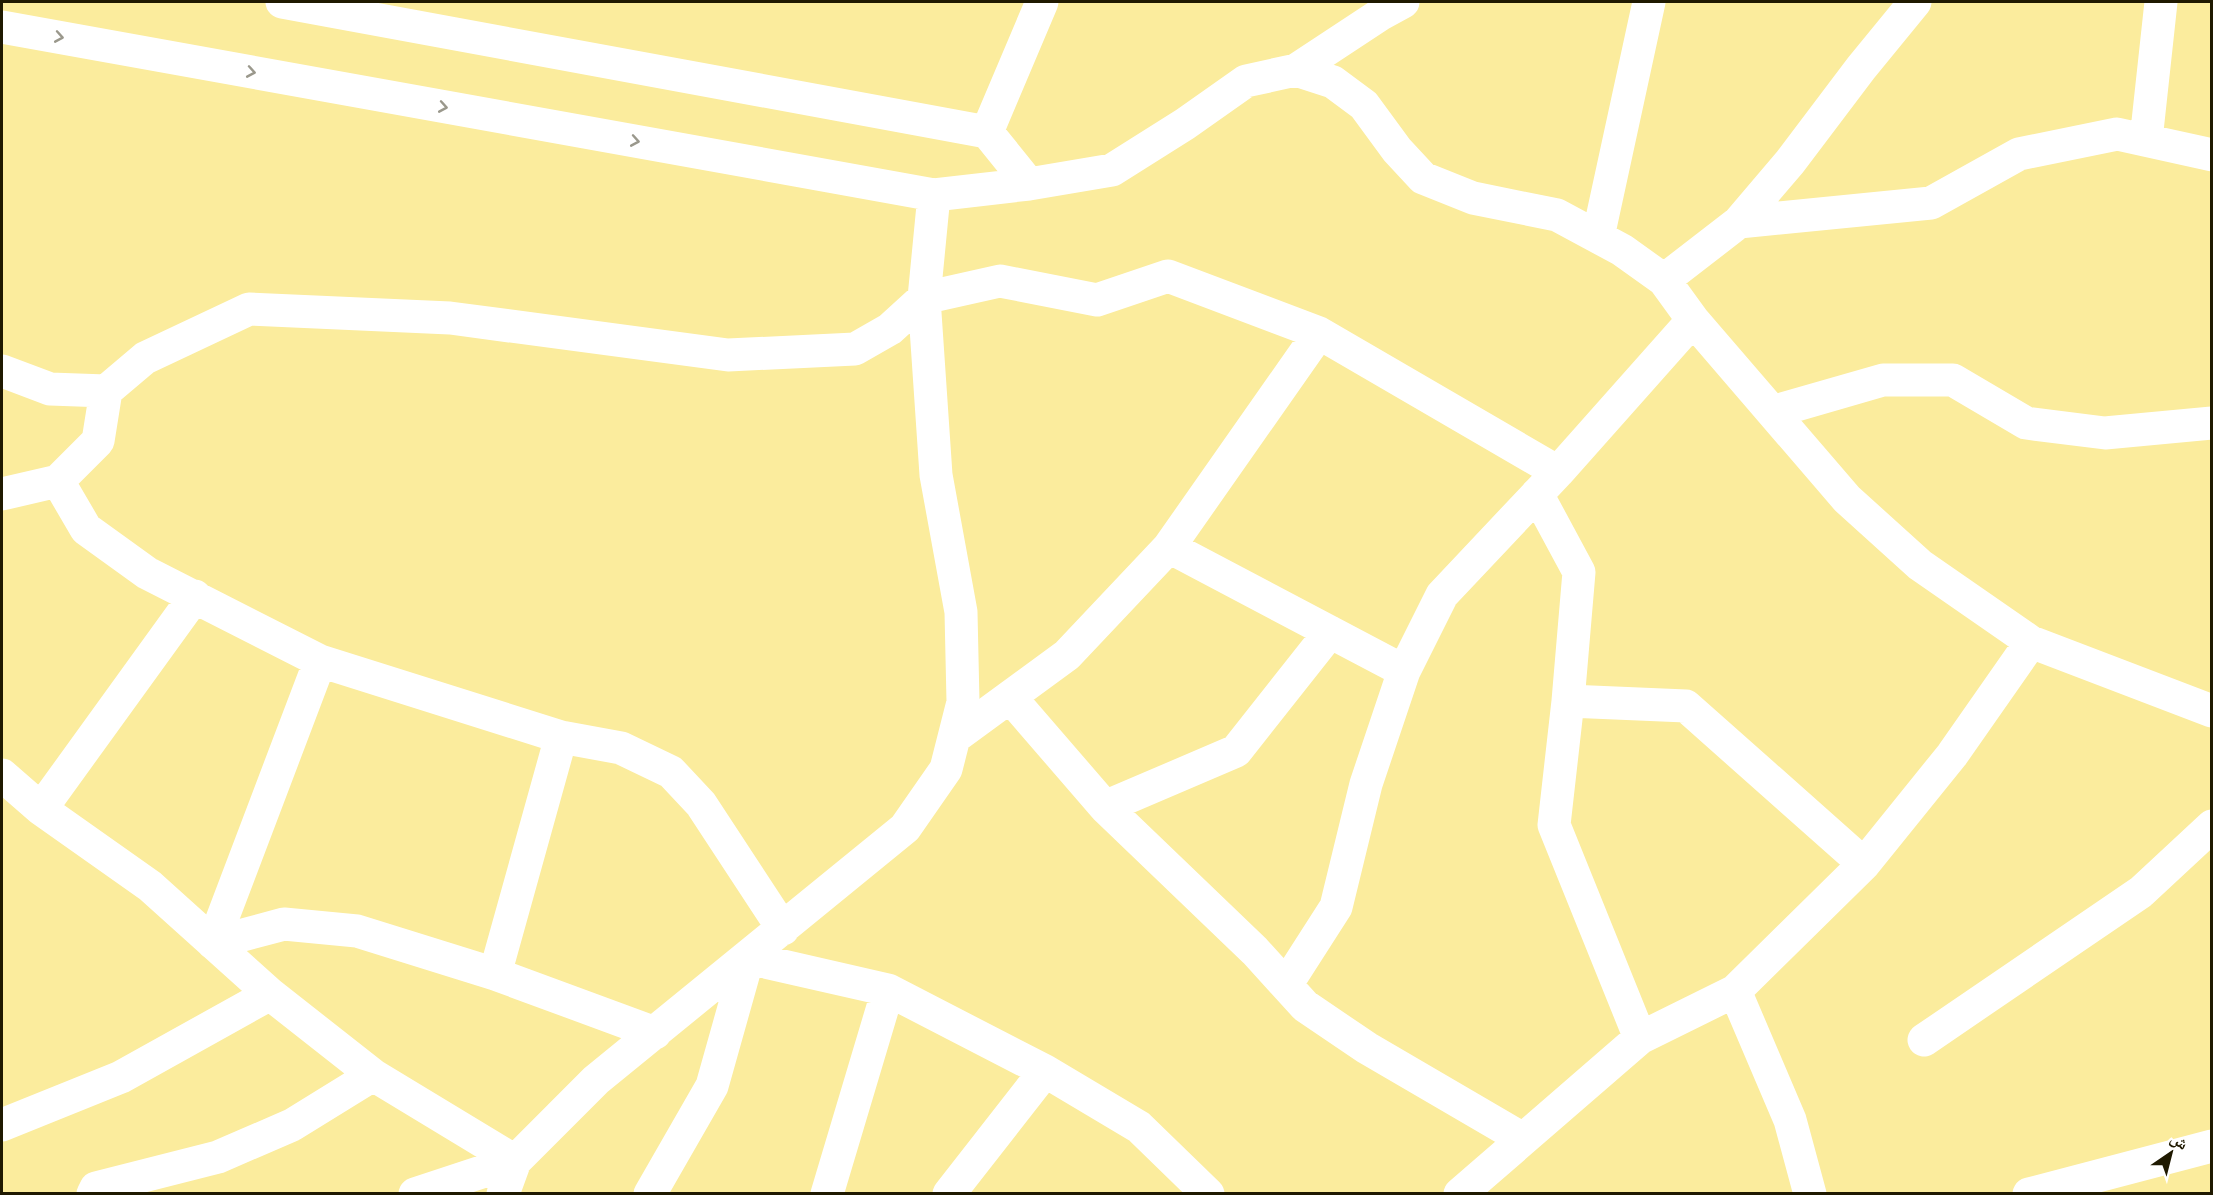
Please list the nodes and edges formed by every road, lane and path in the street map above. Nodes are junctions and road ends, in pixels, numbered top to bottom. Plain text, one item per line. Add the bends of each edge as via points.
1 (282, 2) edge
2 (1042, 2) edge
3 (1403, 2) edge
4 (1649, 2) edge
5 (1916, 2) edge
6 (2162, 2) edge
7 (400, 12) edge
8 (2, 27) edge
9 (1296, 70) junction
10 (987, 132) junction
11 (2146, 140) junction
12 (2211, 155) edge
13 (1029, 184) junction
14 (934, 195) junction
15 (1739, 222) junction
16 (1598, 237) junction
17 (1664, 280) junction
18 (924, 298) junction
19 (1693, 320) junction
20 (1319, 333) junction
21 (2, 371) edge
22 (106, 392) junction
23 (1772, 412) junction
24 (2211, 423) edge
25 (58, 481) junction
26 (1548, 483) junction
27 (2, 494) edge
28 (1169, 548) junction
29 (195, 596) junction
30 (1330, 632) junction
31 (2031, 642) junction
32 (320, 661) junction
33 (1404, 671) junction
34 (1010, 697) junction
35 (1568, 701) junction
36 (2211, 711) edge
37 (561, 737) junction
38 (955, 737) junction
39 (2, 775) edge
40 (1105, 807) junction
41 (41, 808) junction
42 (2211, 825) edge
43 (1864, 864) junction
44 (783, 929) junction
45 (213, 943) junction
46 (748, 958) junction
47 (495, 974) junction
48 (1286, 985) junction
49 (888, 990) junction
50 (1735, 991) junction
51 (270, 994) junction
52 (655, 1033) junction
53 (1640, 1038) junction
54 (1923, 1041) dead end
55 (1045, 1071) junction
56 (373, 1075) junction
57 (2, 1125) edge
58 (1523, 1139) junction
59 (2211, 1146) edge
60 (515, 1161) junction
61 (93, 1194) edge
62 (415, 1194) edge
63 (503, 1194) edge
64 (650, 1194) edge
65 (827, 1194) edge
66 (949, 1194) edge
67 (1209, 1194) edge
68 (1460, 1194) edge
69 (1810, 1194) edge
70 (2029, 1194) edge

1 - 7 street
2 - 10 street
3 - 9 street
4 - 16 street
5 - 15 street
6 - 11 street
7 - 10 street
8 -> 14 street
9 - 13 street via 1246,81 1112,170
9 - 16 street via 1333,82 1364,105 1423,178 1473,198 1557,215
10 - 13 street
11 - 12 street
11 - 15 street via 2117,134 2019,154 1930,203
13 - 14 street
14 - 18 street
15 - 17 street
16 - 17 street
17 - 19 street
18 - 20 street via 1000,281 1097,300 1168,276
18 - 22 street via 890,329 855,348 729,355 450,318 249,309 145,358
18 - 38 street via 936,475 961,612 963,702
19 - 23 street
19 - 26 street
20 - 26 street
20 - 28 street
21 - 22 street via 51,389
22 - 25 street via 98,441
23 - 24 street via 1883,380 1953,380 2026,423 2105,433
23 - 31 street via 1847,500 1920,565
25 - 27 street
25 - 29 street via 86,529 147,573
26 - 33 street via 1442,595
26 - 35 street via 1579,572
28 - 30 street
28 - 34 street via 1067,655
29 - 32 street
29 - 41 street
30 - 33 street
30 - 40 street via 1236,751
31 - 36 street
31 - 43 street via 1952,755
32 - 37 street
32 - 45 street
33 - 48 street via 1366,784 1336,907
34 - 38 street
34 - 40 street
35 - 43 street via 1686,706
35 - 53 street via 1554,825
37 - 44 street via 621,748 671,772 701,804
37 - 47 street
38 - 44 street via 946,769 905,828
39 - 41 street
40 - 48 street
41 - 45 street via 150,886
42 - 54 street via 2141,892
43 - 50 street
44 - 46 street
45 - 47 street via 284,924 357,931
45 - 51 street
46 - 49 street
46 - 52 street
46 - 64 street via 712,1086
47 - 52 street
48 - 58 street via 1305,1006 1367,1048
49 - 55 street
49 - 65 street
50 - 53 street
50 - 69 street via 1790,1120
51 - 56 street
51 - 57 street via 121,1077
52 - 60 street via 596,1080
53 - 58 street
55 - 66 street
55 - 67 street via 1139,1127
56 - 60 street
56 - 61 street via 292,1125 218,1156 96,1188
58 - 68 street
59 - 70 street
60 - 62 street
60 - 63 street

